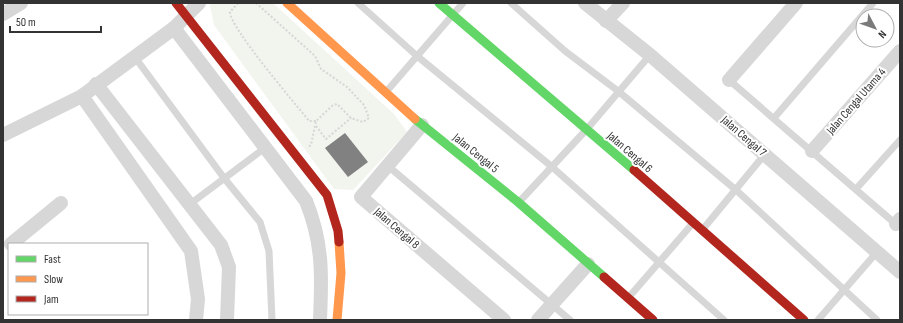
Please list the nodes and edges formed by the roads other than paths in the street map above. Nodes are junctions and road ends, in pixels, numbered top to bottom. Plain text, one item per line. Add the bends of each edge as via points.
1 (20, 3) edge
2 (176, 3) edge
3 (200, 3) edge
4 (287, 3) edge
5 (358, 3) edge
6 (439, 3) edge
7 (463, 3) edge
8 (511, 3) edge
9 (585, 3) edge
10 (796, 3) edge
11 (873, 3) edge
12 (619, 4) edge
13 (3, 14) edge
14 (453, 15) junction
15 (187, 16) junction
16 (606, 21) junction
17 (174, 28) junction
18 (900, 51) edge
19 (650, 55) junction
20 (134, 56) junction
21 (417, 56) junction
22 (729, 80) joint
23 (96, 84) junction
24 (618, 91) junction
25 (385, 92) junction
26 (82, 96) junction
27 (774, 118) junction
28 (422, 125) junction
29 (587, 129) junction
30 (3, 135) edge
31 (900, 140) edge
32 (266, 147) junction
33 (812, 151) junction
34 (765, 154) junction
35 (388, 166) junction
36 (551, 166) junction
37 (224, 178) junction
38 (856, 189) junction
39 (736, 190) junction
40 (518, 202) junction
41 (61, 203) dead end
42 (190, 204) junction
43 (693, 223) junction
44 (899, 223) edge
45 (702, 230) junction
46 (11, 243) edge
47 (877, 252) junction
48 (588, 264) junction
49 (659, 264) junction
50 (900, 272) edge
51 (845, 290) junction
52 (628, 298) junction
53 (552, 304) junction
54 (196, 320) edge
55 (227, 320) edge
56 (272, 320) edge
57 (320, 320) edge
58 (337, 320) edge
59 (504, 320) edge
60 (538, 320) edge
61 (570, 320) edge
62 (653, 320) edge
63 (724, 320) edge
64 (804, 320) edge
65 (818, 320) edge
66 (877, 320) edge

1 - 13 street
2 - 15 street
3 - 15 street
4 - 25 street, Jalan Cengal 5
5 - 21 lane
6 - 14 street, Jalan Cengal 6
7 - 14 lane
8 - 24 lane via 565,51
9 - 16 street, Jalan Cengal 7
10 - 22 street
11 - 27 lane
12 - 16 street
14 - 21 lane
14 - 29 street, Jalan Cengal 6
15 - 17 street
15 - 58 street via 327,195 338,231 341,273
16 - 19 street, Jalan Cengal 7
17 - 20 street
17 - 32 street
18 - 33 street, Jalan Cengal Utama 4
19 - 24 lane
19 - 34 street, Jalan Cengal 7
20 - 23 street
20 - 37 lane
21 - 25 lane
21 - 36 lane
22 - 27 lane
23 - 26 street
23 - 42 street
24 - 29 lane
24 - 39 lane
25 - 28 street, Jalan Cengal 5
26 - 30 street
26 - 54 street via 191,251 198,299
27 - 33 lane
28 - 35 street, Jalan Cengal 8
28 - 40 street, Jalan Cengal 5
29 - 36 lane
29 - 43 street, Jalan Cengal 6
31 - 38 lane
32 - 37 lane
32 - 57 street via 306,201 315,225 322,285
33 - 38 lane
34 - 39 lane
34 - 47 street, Jalan Cengal 7
35 - 53 lane
35 - 59 street, Jalan Cengal 8 via 361,197
36 - 40 lane
36 - 49 lane
37 - 42 lane
37 - 56 lane via 260,222 269,250
38 - 44 lane
39 - 45 lane
39 - 51 lane
40 - 48 street, Jalan Cengal 5
41 - 46 street
42 - 55 street via 221,245 229,267
43 - 45 street, Jalan Cengal 6
43 - 49 lane
45 - 64 street, Jalan Cengal 6
47 - 50 street, Jalan Cengal 7
47 - 51 lane
48 - 52 street, Jalan Cengal 5
48 - 53 street
49 - 52 lane
49 - 63 lane
51 - 65 lane
51 - 66 lane
52 - 62 street, Jalan Cengal 5
53 - 60 street
53 - 61 lane

